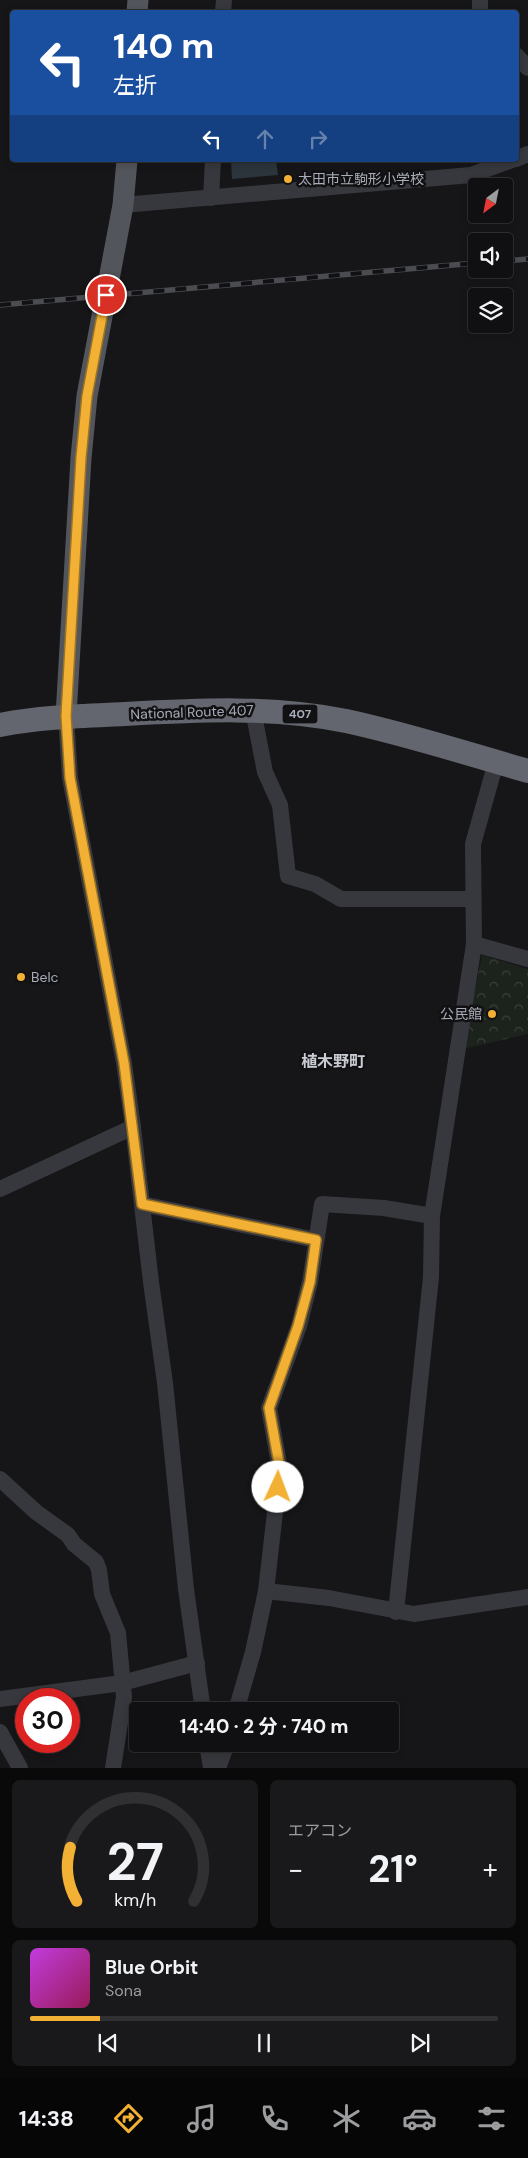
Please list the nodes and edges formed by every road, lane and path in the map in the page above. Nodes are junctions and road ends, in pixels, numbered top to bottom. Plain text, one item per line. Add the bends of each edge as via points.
1 (519, 58) edge
2 (528, 68) edge
3 (128, 162) edge
4 (213, 162) edge
5 (500, 162) edge
6 (471, 167) edge
7 (211, 198) junction
8 (123, 205) junction
9 (253, 710) junction
10 (66, 716) junction
11 (0, 725) edge
12 (496, 762) junction
13 (528, 771) edge
14 (473, 899) junction
15 (474, 944) junction
16 (528, 959) edge
17 (133, 1127) junction
18 (0, 1189) edge
19 (142, 1204) junction
20 (432, 1216) junction
21 (316, 1240) junction
22 (0, 1479) edge
23 (266, 1591) junction
24 (528, 1597) edge
25 (396, 1612) junction
26 (197, 1663) junction
27 (122, 1683) junction
28 (0, 1699) edge
29 (202, 1702) edge
30 (239, 1702) edge
31 (3, 1743) edge
32 (208, 1752) edge
33 (224, 1752) edge
34 (20, 1768) edge
35 (113, 1768) edge
36 (211, 1768) edge
37 (218, 1768) edge

1 - 2 street
3 - 8 main road
4 - 7 street
5 - 6 street
6 - 7 street
7 - 8 street
8 - 10 main road via 87,396
9 - 10 highway, National Route 407 / 407
9 - 12 highway, National Route 407 / 407 via 345,721
9 - 14 street via 265,772 280,805 288,876 315,884 341,899
10 - 11 highway, National Route 407 / 407
10 - 17 street via 70,778
12 - 13 highway, National Route 407 / 407
12 - 14 street via 473,844
14 - 15 street
15 - 16 street
15 - 20 street
17 - 18 street
17 - 19 street
19 - 21 street
19 - 26 street
20 - 21 street via 384,1208 322,1204
20 - 25 street via 431,1277
21 - 23 street via 310,1282 298,1326 269,1408 280,1469
22 - 27 street via 36,1512 68,1534 74,1544 96,1562 102,1594 118,1633
23 - 25 street via 329,1598
23 - 30 street
24 - 25 street via 414,1614
26 - 27 street
26 - 29 street
27 - 28 street
27 - 35 street via 124,1697
31 - 34 street
32 - 36 street
33 - 37 street

